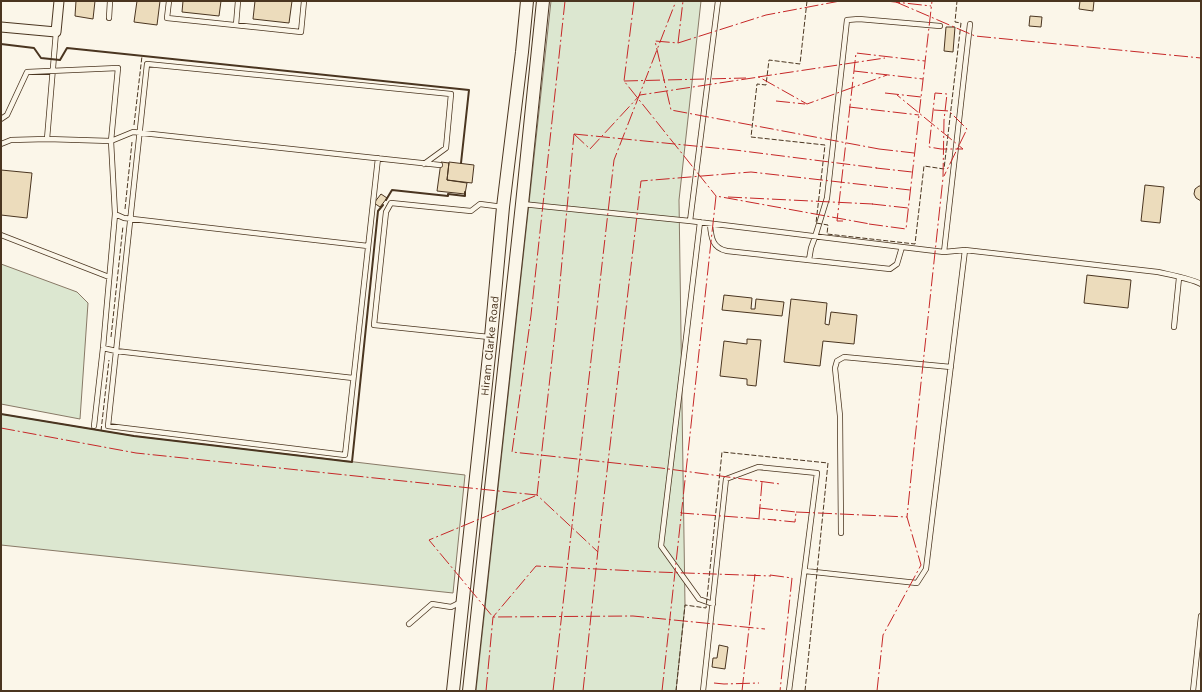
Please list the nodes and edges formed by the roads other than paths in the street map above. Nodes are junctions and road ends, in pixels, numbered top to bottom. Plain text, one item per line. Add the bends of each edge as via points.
1 (59, 1) edge
2 (110, 1) edge
3 (169, 1) edge
4 (238, 1) edge
5 (304, 1) edge
6 (527, 1) edge
7 (542, 1) edge
8 (718, 1) edge
9 (109, 18) dead end
10 (970, 24) dead end
11 (236, 25) junction
12 (940, 26) dead end
13 (1, 27) edge
14 (56, 32) junction
15 (522, 52) junction
16 (537, 53) junction
17 (54, 70) junction
18 (1, 119) edge
19 (139, 132) junction
20 (47, 139) junction
21 (110, 141) junction
22 (1, 144) edge
23 (378, 158) junction
24 (424, 164) junction
25 (440, 165) dead end
26 (522, 204) junction
27 (503, 207) junction
28 (114, 214) junction
29 (130, 218) junction
30 (690, 221) junction
31 (700, 222) junction
32 (710, 224) junction
33 (1, 235) edge
34 (815, 237) junction
35 (368, 246) junction
36 (902, 247) junction
37 (965, 250) junction
38 (944, 252) junction
39 (809, 260) junction
40 (109, 277) junction
41 (1179, 278) junction
42 (1201, 284) edge
43 (1174, 327) dead end
44 (491, 337) junction
45 (508, 337) junction
46 (103, 348) junction
47 (116, 351) junction
48 (951, 367) junction
49 (354, 378) junction
50 (94, 426) dead end
51 (477, 468) junction
52 (493, 470) junction
53 (841, 533) dead end
54 (805, 571) junction
55 (463, 602) junction
56 (479, 604) junction
57 (713, 604) junction
58 (1201, 616) edge
59 (409, 624) dead end
60 (453, 691) edge
61 (470, 691) edge
62 (703, 691) edge
63 (789, 691) edge
64 (1193, 691) edge

1 - 14 street
2 - 9 lane
3 - 11 lane via 167,18
4 - 11 lane
5 - 11 lane via 301,32
6 - 15 main road, Hiram Clarke Road
7 - 16 main road, Hiram Clarke Road
8 - 30 lane
10 - 38 lane
12 - 34 lane via 847,20 827,198
13 - 14 street
14 - 17 lane
15 - 16 main road
15 - 27 main road, Hiram Clarke Road
16 - 26 main road, Hiram Clarke Road
17 - 18 lane via 27,72 7,115
17 - 20 lane
17 - 21 lane via 118,68
19 - 21 lane
19 - 23 lane
19 - 24 lane via 147,64 451,94 446,148
19 - 29 lane
20 - 21 lane
20 - 22 lane via 11,140
21 - 28 lane
23 - 24 lane
23 - 35 lane
24 - 25 lane
26 - 27 main road
26 - 30 lane
26 - 45 main road, Hiram Clarke Road
27 - 44 main road, Hiram Clarke Road
27 - 44 lane via 480,204 471,211 391,203 386,212 374,325
28 - 29 lane
28 - 40 lane
29 - 35 lane
29 - 47 lane
30 - 31 lane
31 - 32 lane
31 - 57 lane via 661,546 699,599
32 - 34 lane
32 - 39 lane via 715,244 721,249
33 - 40 lane
34 - 36 lane
34 - 39 lane
35 - 49 lane
36 - 38 lane
36 - 39 lane via 897,264 890,269
37 - 38 lane
37 - 41 lane via 1158,272
37 - 48 lane
40 - 46 lane
41 - 42 lane via 1194,280
41 - 43 lane
44 - 45 main road
44 - 51 main road, Hiram Clarke Road
45 - 52 main road, Hiram Clarke Road
46 - 47 lane
46 - 50 lane
47 - 49 lane
47 - 49 lane via 108,426 345,455
48 - 53 lane via 844,357 837,361 835,368 840,416
48 - 54 lane via 926,569 917,583
51 - 52 main road
51 - 55 main road, Hiram Clarke Road
52 - 56 main road, Hiram Clarke Road
54 - 57 lane via 817,473 758,467 751,469 726,479
54 - 63 lane
55 - 56 main road
55 - 59 lane via 451,607 432,604
55 - 60 main road, Hiram Clarke Road
56 - 61 main road, Hiram Clarke Road
57 - 62 lane
58 - 64 lane

